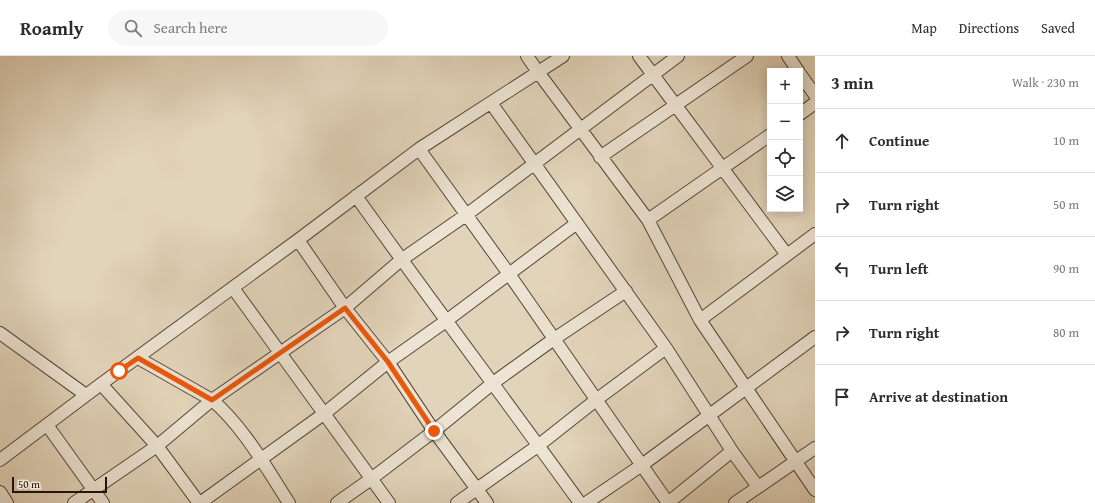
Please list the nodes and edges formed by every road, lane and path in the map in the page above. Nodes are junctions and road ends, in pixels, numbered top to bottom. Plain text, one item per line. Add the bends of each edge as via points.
1 (527, 56) edge
2 (562, 56) edge
3 (639, 56) edge
4 (678, 56) edge
5 (747, 56) edge
6 (788, 56) edge
7 (796, 68) edge
8 (538, 72) junction
9 (653, 74) junction
10 (803, 78) edge
11 (815, 95) edge
12 (491, 103) junction
13 (815, 103) edge
14 (676, 105) junction
15 (803, 112) edge
16 (580, 128) junction
17 (767, 137) edge
18 (419, 148) junction
19 (600, 157) junction
20 (534, 164) junction
21 (722, 169) junction
22 (356, 196) junction
23 (466, 215) junction
24 (648, 220) junction
25 (577, 223) junction
26 (815, 234) edge
27 (298, 240) junction
28 (787, 255) junction
29 (401, 260) junction
30 (509, 274) junction
31 (233, 288) junction
32 (626, 291) junction
33 (345, 308) junction
34 (700, 320) junction
35 (446, 321) junction
36 (0, 333) edge
37 (815, 337) edge
38 (554, 339) junction
39 (666, 348) junction
40 (281, 354) junction
41 (138, 358) junction
42 (388, 362) junction
43 (493, 383) junction
44 (101, 384) junction
45 (746, 388) junction
46 (86, 395) junction
47 (212, 400) junction
48 (596, 400) junction
49 (325, 413) junction
50 (710, 415) junction
51 (47, 425) junction
52 (434, 431) junction
53 (538, 445) junction
54 (157, 446) junction
55 (815, 448) edge
56 (732, 451) junction
57 (260, 459) junction
58 (0, 460) edge
59 (796, 461) junction
60 (642, 465) junction
61 (371, 479) junction
62 (758, 487) junction
63 (477, 489) junction
64 (94, 490) junction
65 (815, 490) edge
66 (0, 492) edge
67 (7, 503) edge
68 (74, 503) edge
69 (103, 503) edge
70 (199, 503) edge
71 (289, 503) edge
72 (337, 503) edge
73 (389, 503) edge
74 (457, 503) edge
75 (486, 503) edge
76 (580, 503) edge
77 (586, 503) edge
78 (668, 503) edge
79 (735, 503) edge

1 - 8 street
2 - 8 street
3 - 9 street
4 - 9 street
5 - 14 street
6 - 7 street
8 - 12 street
8 - 16 street
9 - 14 street
9 - 16 street
10 - 11 street
12 - 18 street
12 - 20 street
13 - 15 street
14 - 19 street
14 - 21 street
16 - 19 street
16 - 20 street
17 - 21 street
18 - 22 street
18 - 23 street
19 - 24 street
20 - 23 street
20 - 25 street
21 - 24 street
21 - 28 street
22 - 27 street
22 - 29 street
23 - 29 street
23 - 30 street
24 - 34 street
25 - 30 street
25 - 32 street
26 - 28 street
27 - 31 street
27 - 33 street
28 - 34 street
29 - 33 street
29 - 35 street
30 - 35 street
30 - 38 street
31 - 40 street
31 - 41 street
32 - 38 street
32 - 39 street
33 - 40 street
33 - 42 street
34 - 45 street
35 - 42 street
35 - 43 street
36 - 46 street
37 - 45 street
38 - 43 street
38 - 48 street
39 - 48 street
39 - 50 street
40 - 47 street
40 - 49 street
41 - 44 street
41 - 47 street
42 - 49 street
42 - 52 street
43 - 52 street
43 - 53 street
44 - 46 street
44 - 54 street
45 - 50 street
45 - 59 street
46 - 51 street
47 - 54 street
47 - 57 street via 227,414
48 - 53 street
48 - 60 street
49 - 57 street
49 - 61 street
50 - 56 street
50 - 60 street
51 - 58 street
51 - 64 street
52 - 61 street
52 - 63 street
53 - 63 street
53 - 76 street
54 - 64 street
54 - 70 street
55 - 59 street
56 - 62 street
56 - 78 street
57 - 70 street
57 - 71 street
59 - 62 street
59 - 65 street
60 - 77 street
60 - 78 street
61 - 72 street
61 - 73 street
62 - 79 street
63 - 74 street
63 - 75 street
64 - 68 street
64 - 69 street
66 - 67 street

